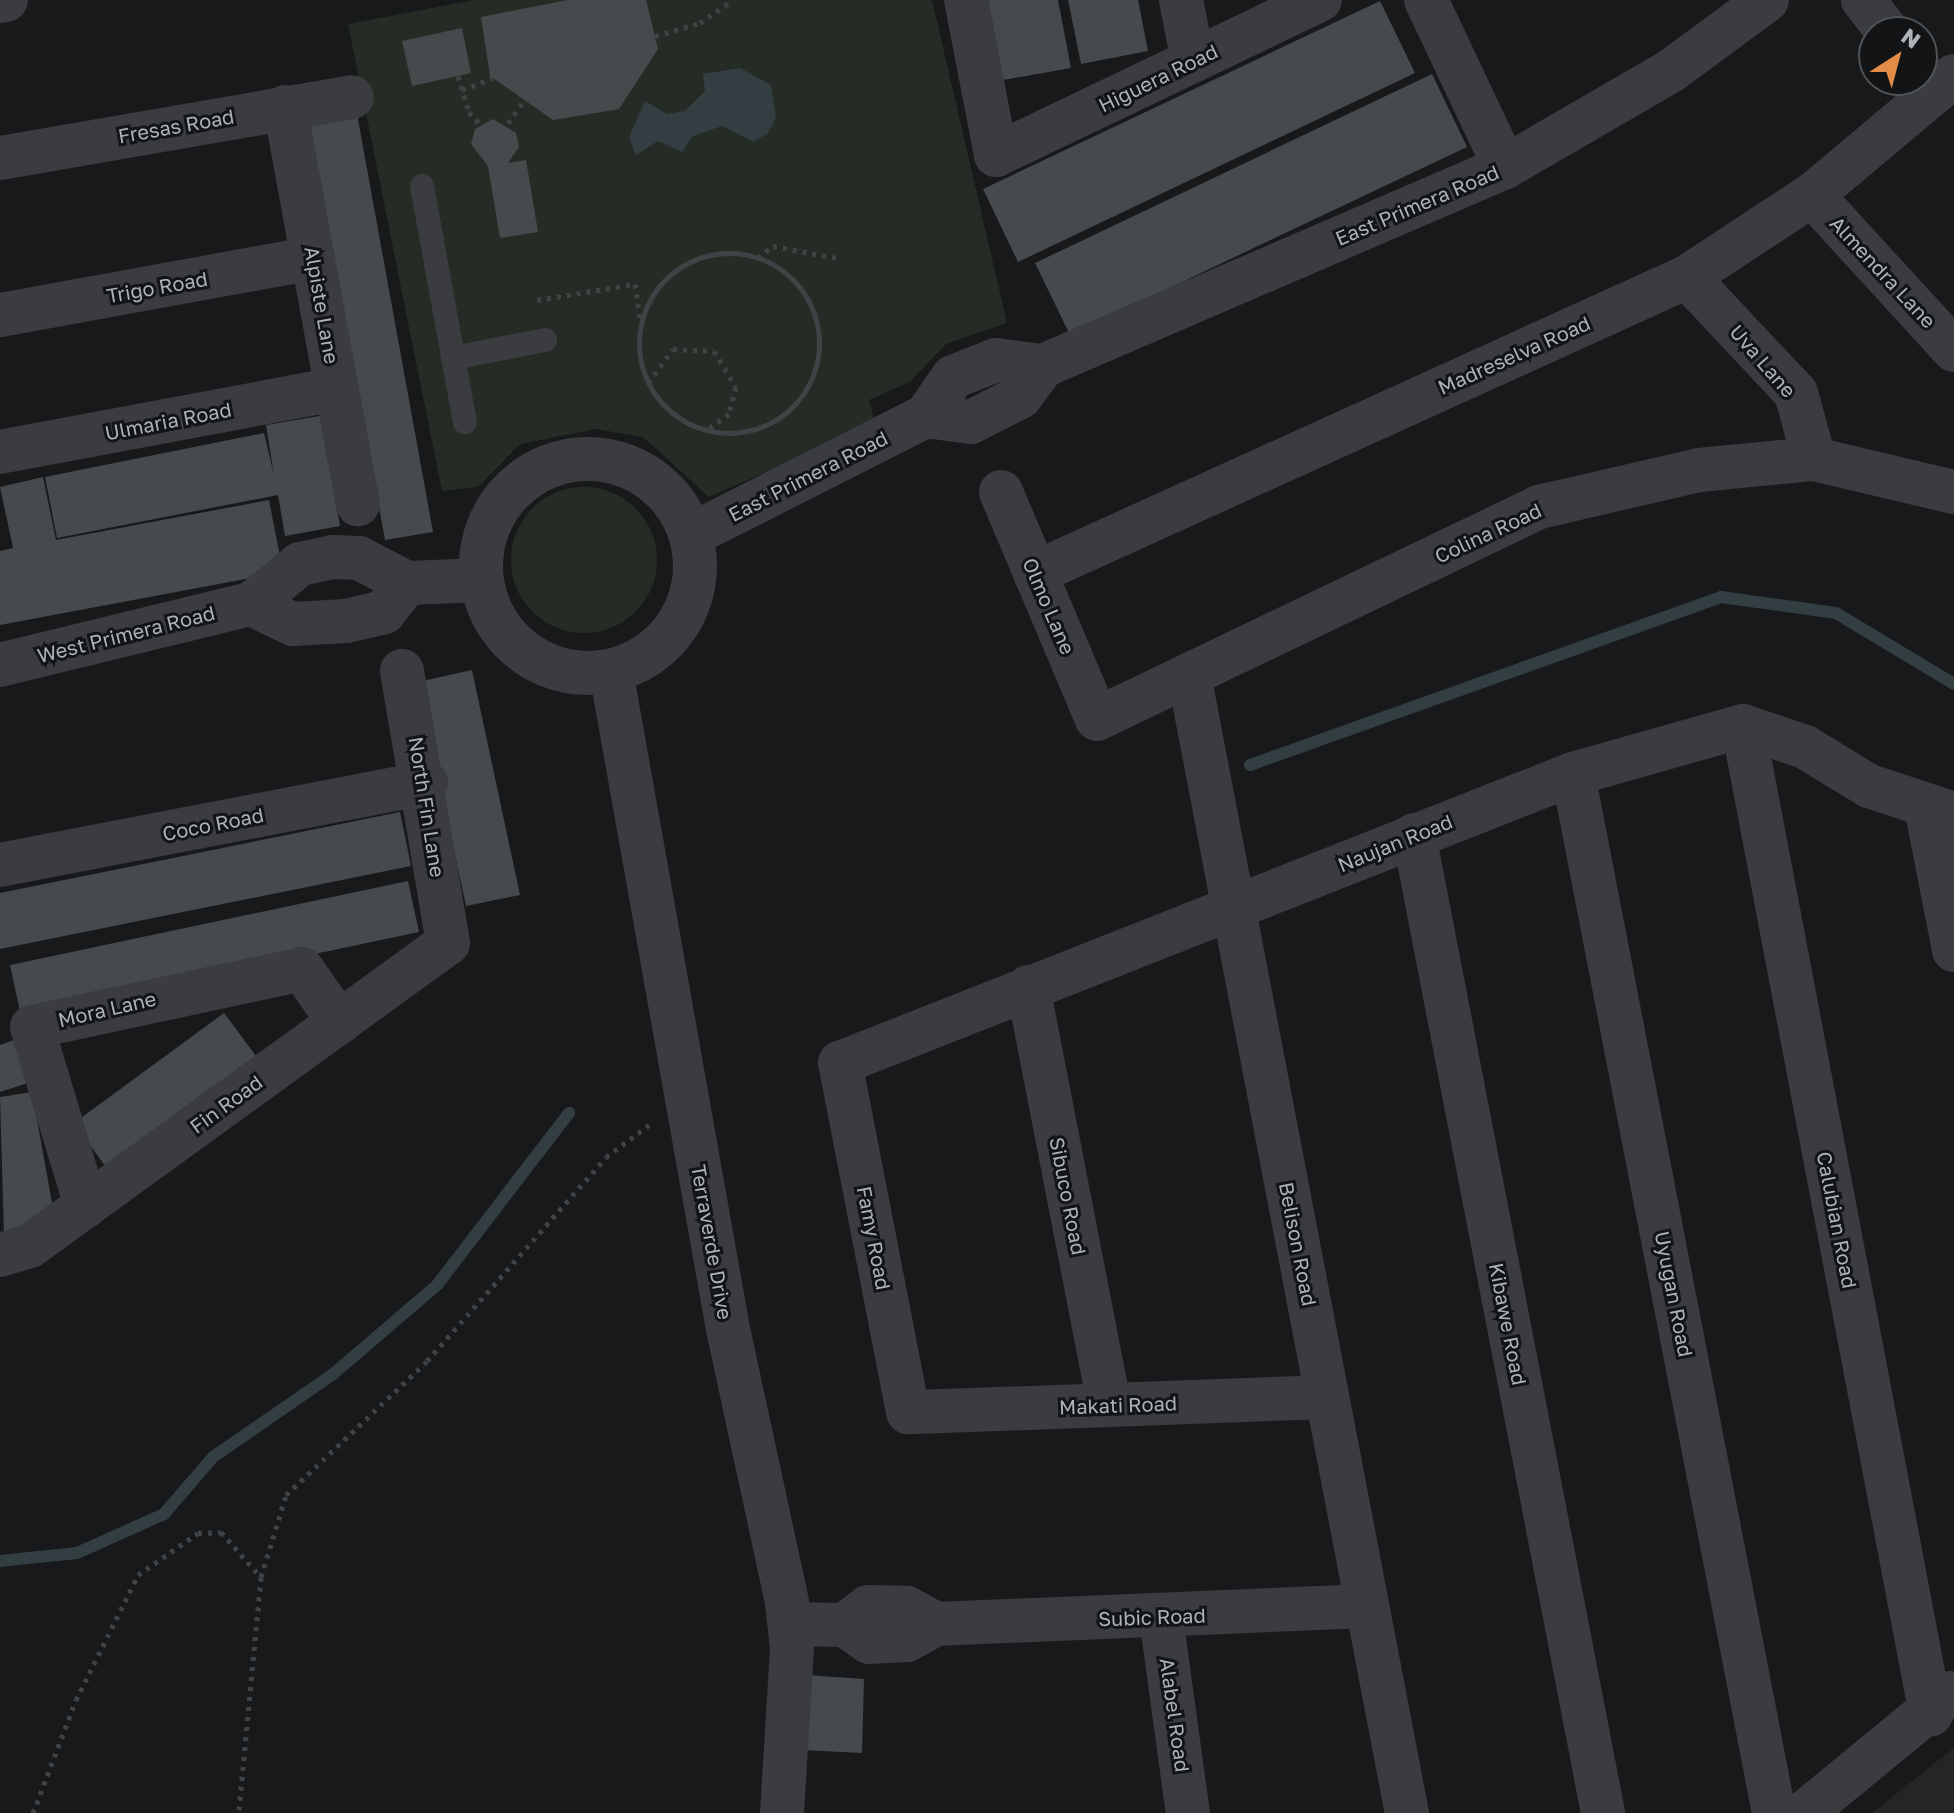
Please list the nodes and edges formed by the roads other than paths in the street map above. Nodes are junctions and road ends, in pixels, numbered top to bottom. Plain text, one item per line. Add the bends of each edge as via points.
1 (966, 0) edge
2 (1181, 0) edge
3 (1320, 0) edge
4 (1426, 0) edge
5 (1767, 0) edge
6 (1863, 0) edge
7 (1876, 16) edge
8 (1193, 61) junction
9 (1941, 89) edge
10 (352, 97) dead end
11 (285, 107) junction
12 (0, 158) edge
13 (1505, 167) junction
14 (422, 186) dead end
15 (1812, 195) junction
16 (313, 258) junction
17 (1687, 277) junction
18 (0, 315) edge
19 (545, 340) dead end
20 (1954, 350) edge
21 (453, 358) junction
22 (337, 389) junction
23 (465, 422) dead end
24 (0, 452) edge
25 (1814, 459) junction
26 (1001, 492) dead end
27 (1954, 492) edge
28 (358, 504) dead end
29 (691, 535) junction
30 (1035, 573) junction
31 (482, 580) junction
32 (407, 583) junction
33 (251, 604) junction
34 (0, 665) edge
35 (402, 671) dead end
36 (611, 671) junction
37 (1189, 675) junction
38 (1097, 719) joint
39 (1743, 726) junction
40 (1573, 774) junction
41 (426, 783) junction
42 (1940, 811) edge
43 (1414, 835) junction
44 (0, 865) edge
45 (1234, 909) junction
46 (448, 943) joint
47 (1954, 950) edge
48 (1028, 987) junction
49 (339, 1022) junction
50 (840, 1063) joint
51 (86, 1206) junction
52 (0, 1255) edge
53 (1327, 1397) junction
54 (1109, 1405) junction
55 (908, 1412) joint
56 (1367, 1606) junction
57 (1161, 1617) junction
58 (790, 1624) junction
59 (1942, 1702) edge
60 (782, 1813) edge
61 (1188, 1813) edge
62 (1407, 1813) edge
63 (1603, 1813) edge
64 (1774, 1813) edge
65 (1804, 1813) edge

1 - 8 street, Higuera Road via 996,155
2 - 8 street
3 - 8 street, Higuera Road
4 - 13 street
5 - 13 street, East Primera Road via 1672,70
6 - 7 street
9 - 15 street, Madreselva Road
10 - 11 street, Fresas Road
11 - 12 street, Fresas Road
11 - 16 street, Alpiste Lane
13 - 29 street, East Primera Road via 1043,366 1020,397 971,422 926,416
14 - 21 lane
15 - 17 street, Madreselva Road
15 - 20 street, Almendra Lane
16 - 18 street, Trigo Road
16 - 22 street, Alpiste Lane
17 - 25 street, Uva Lane via 1796,393
17 - 30 street, Madreselva Road
19 - 21 lane
21 - 23 lane
22 - 24 street, Ulmaria Road
22 - 28 street, Alpiste Lane
25 - 27 street, Colina Road
25 - 37 street, Colina Road via 1699,470 1539,507
26 - 30 street, Olmo Lane
29 - 31 street via 678,507 643,476 600,459 569,461 511,490 489,527
29 - 36 street via 696,570 683,615 644,658
30 - 38 street, Olmo Lane
31 - 32 street, West Primera Road
31 - 36 street via 513,643 542,663 576,673
32 - 33 street via 384,612 346,621 293,624
32 - 33 street, West Primera Road via 359,558 333,557 300,564
33 - 34 street, West Primera Road
35 - 41 street, North Fin Lane
36 - 58 street, Terraverde Drive via 686,1097
37 - 38 street, Colina Road
37 - 45 street, Belison Road
39 - 40 street, Naujan Road
39 - 42 street via 1805,747 1869,786
39 - 59 street, Calubian Road
40 - 43 street, Naujan Road
40 - 64 street, Uyugan Road
41 - 44 street, Coco Road
41 - 46 street, North Fin Lane
42 - 47 street
43 - 45 street, Naujan Road
43 - 63 street, Kibawe Road
45 - 48 street, Naujan Road
45 - 53 street, Belison Road
46 - 49 street, Fin Road
48 - 50 street, Naujan Road
48 - 54 street, Sibuco Road
49 - 51 street, Fin Road
49 - 51 street, Mora Lane via 302,969 32,1027
50 - 55 street, Famy Road
51 - 52 street, Fin Road via 30,1246
53 - 54 street, Makati Road
53 - 56 street, Belison Road
54 - 55 street, Makati Road
56 - 57 street, Subic Road
56 - 62 street, Belison Road
57 - 58 street, Subic Road via 936,1624 907,1608 868,1607 845,1625
57 - 61 street, Alabel Road
58 - 60 street, Terraverde Drive
59 - 65 street

